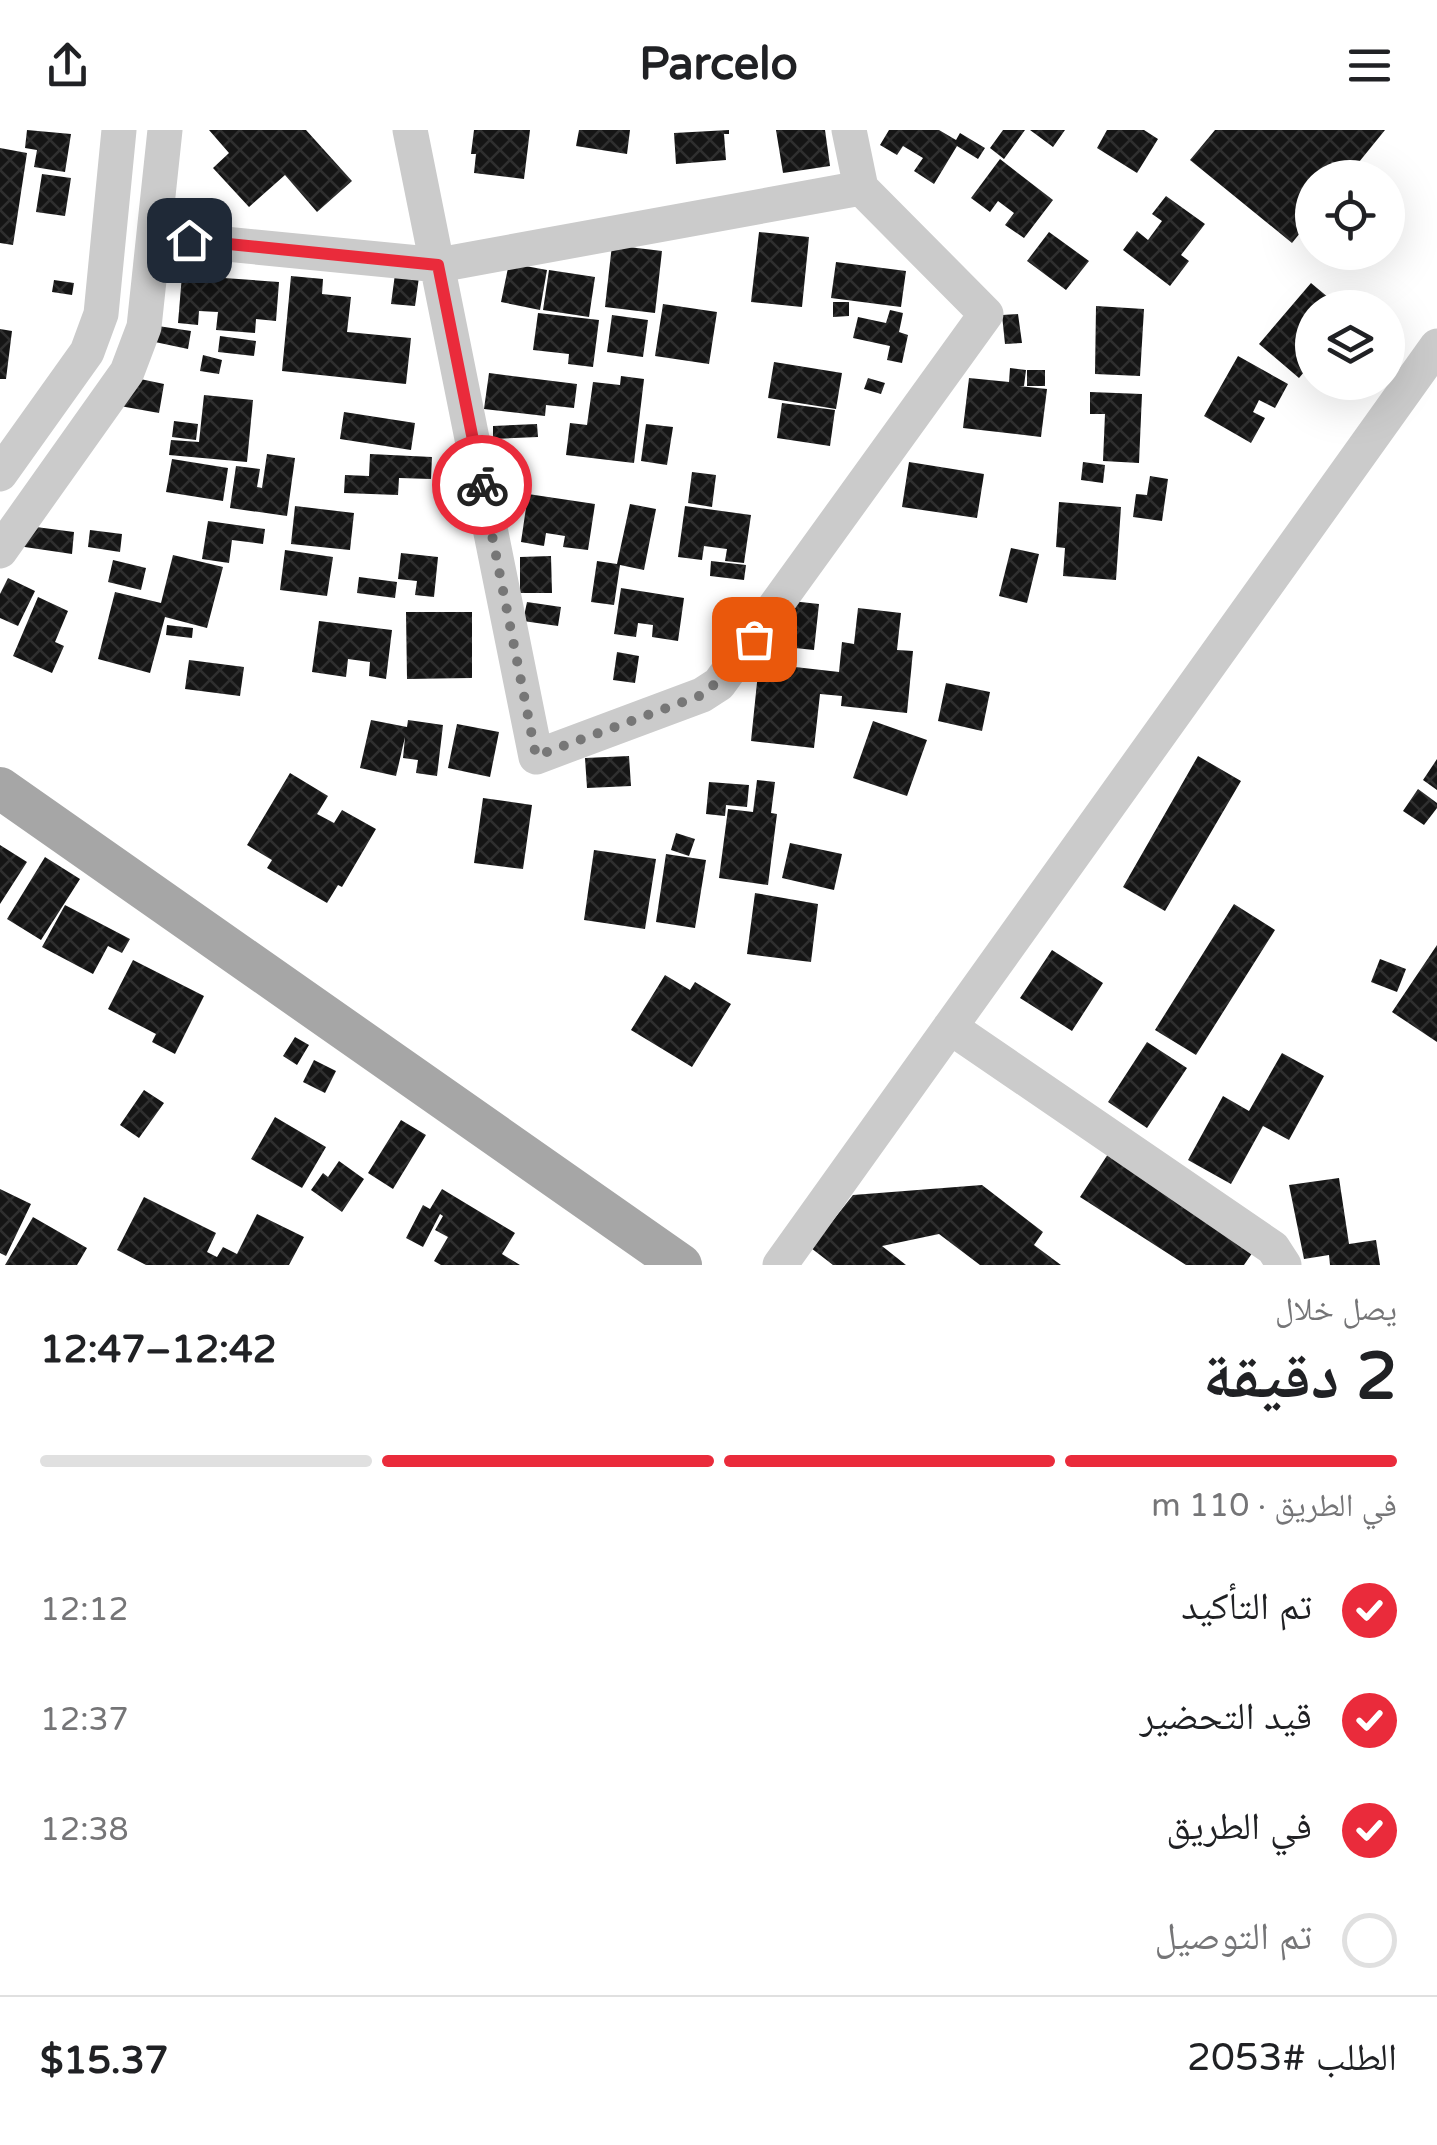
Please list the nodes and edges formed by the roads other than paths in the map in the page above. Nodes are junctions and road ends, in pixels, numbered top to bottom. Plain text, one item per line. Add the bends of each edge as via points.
1 (119, 130) edge
2 (165, 130) edge
3 (410, 130) edge
4 (850, 130) edge
5 (862, 188) junction
6 (154, 237) junction
7 (438, 265) junction
8 (1437, 346) edge
9 (0, 474) edge
10 (0, 550) edge
11 (0, 788) edge
12 (950, 1026) junction
13 (681, 1265) edge
14 (780, 1265) edge
15 (1284, 1265) edge

1 - 9 street via 95,334
2 - 6 street
3 - 7 street
4 - 5 street
5 - 7 street
5 - 7 street via 986,314 719,684 536,756
6 - 7 street
6 - 10 street via 144,328 128,372
8 - 12 street
11 - 13 main road
12 - 14 street
12 - 15 street via 1273,1248

